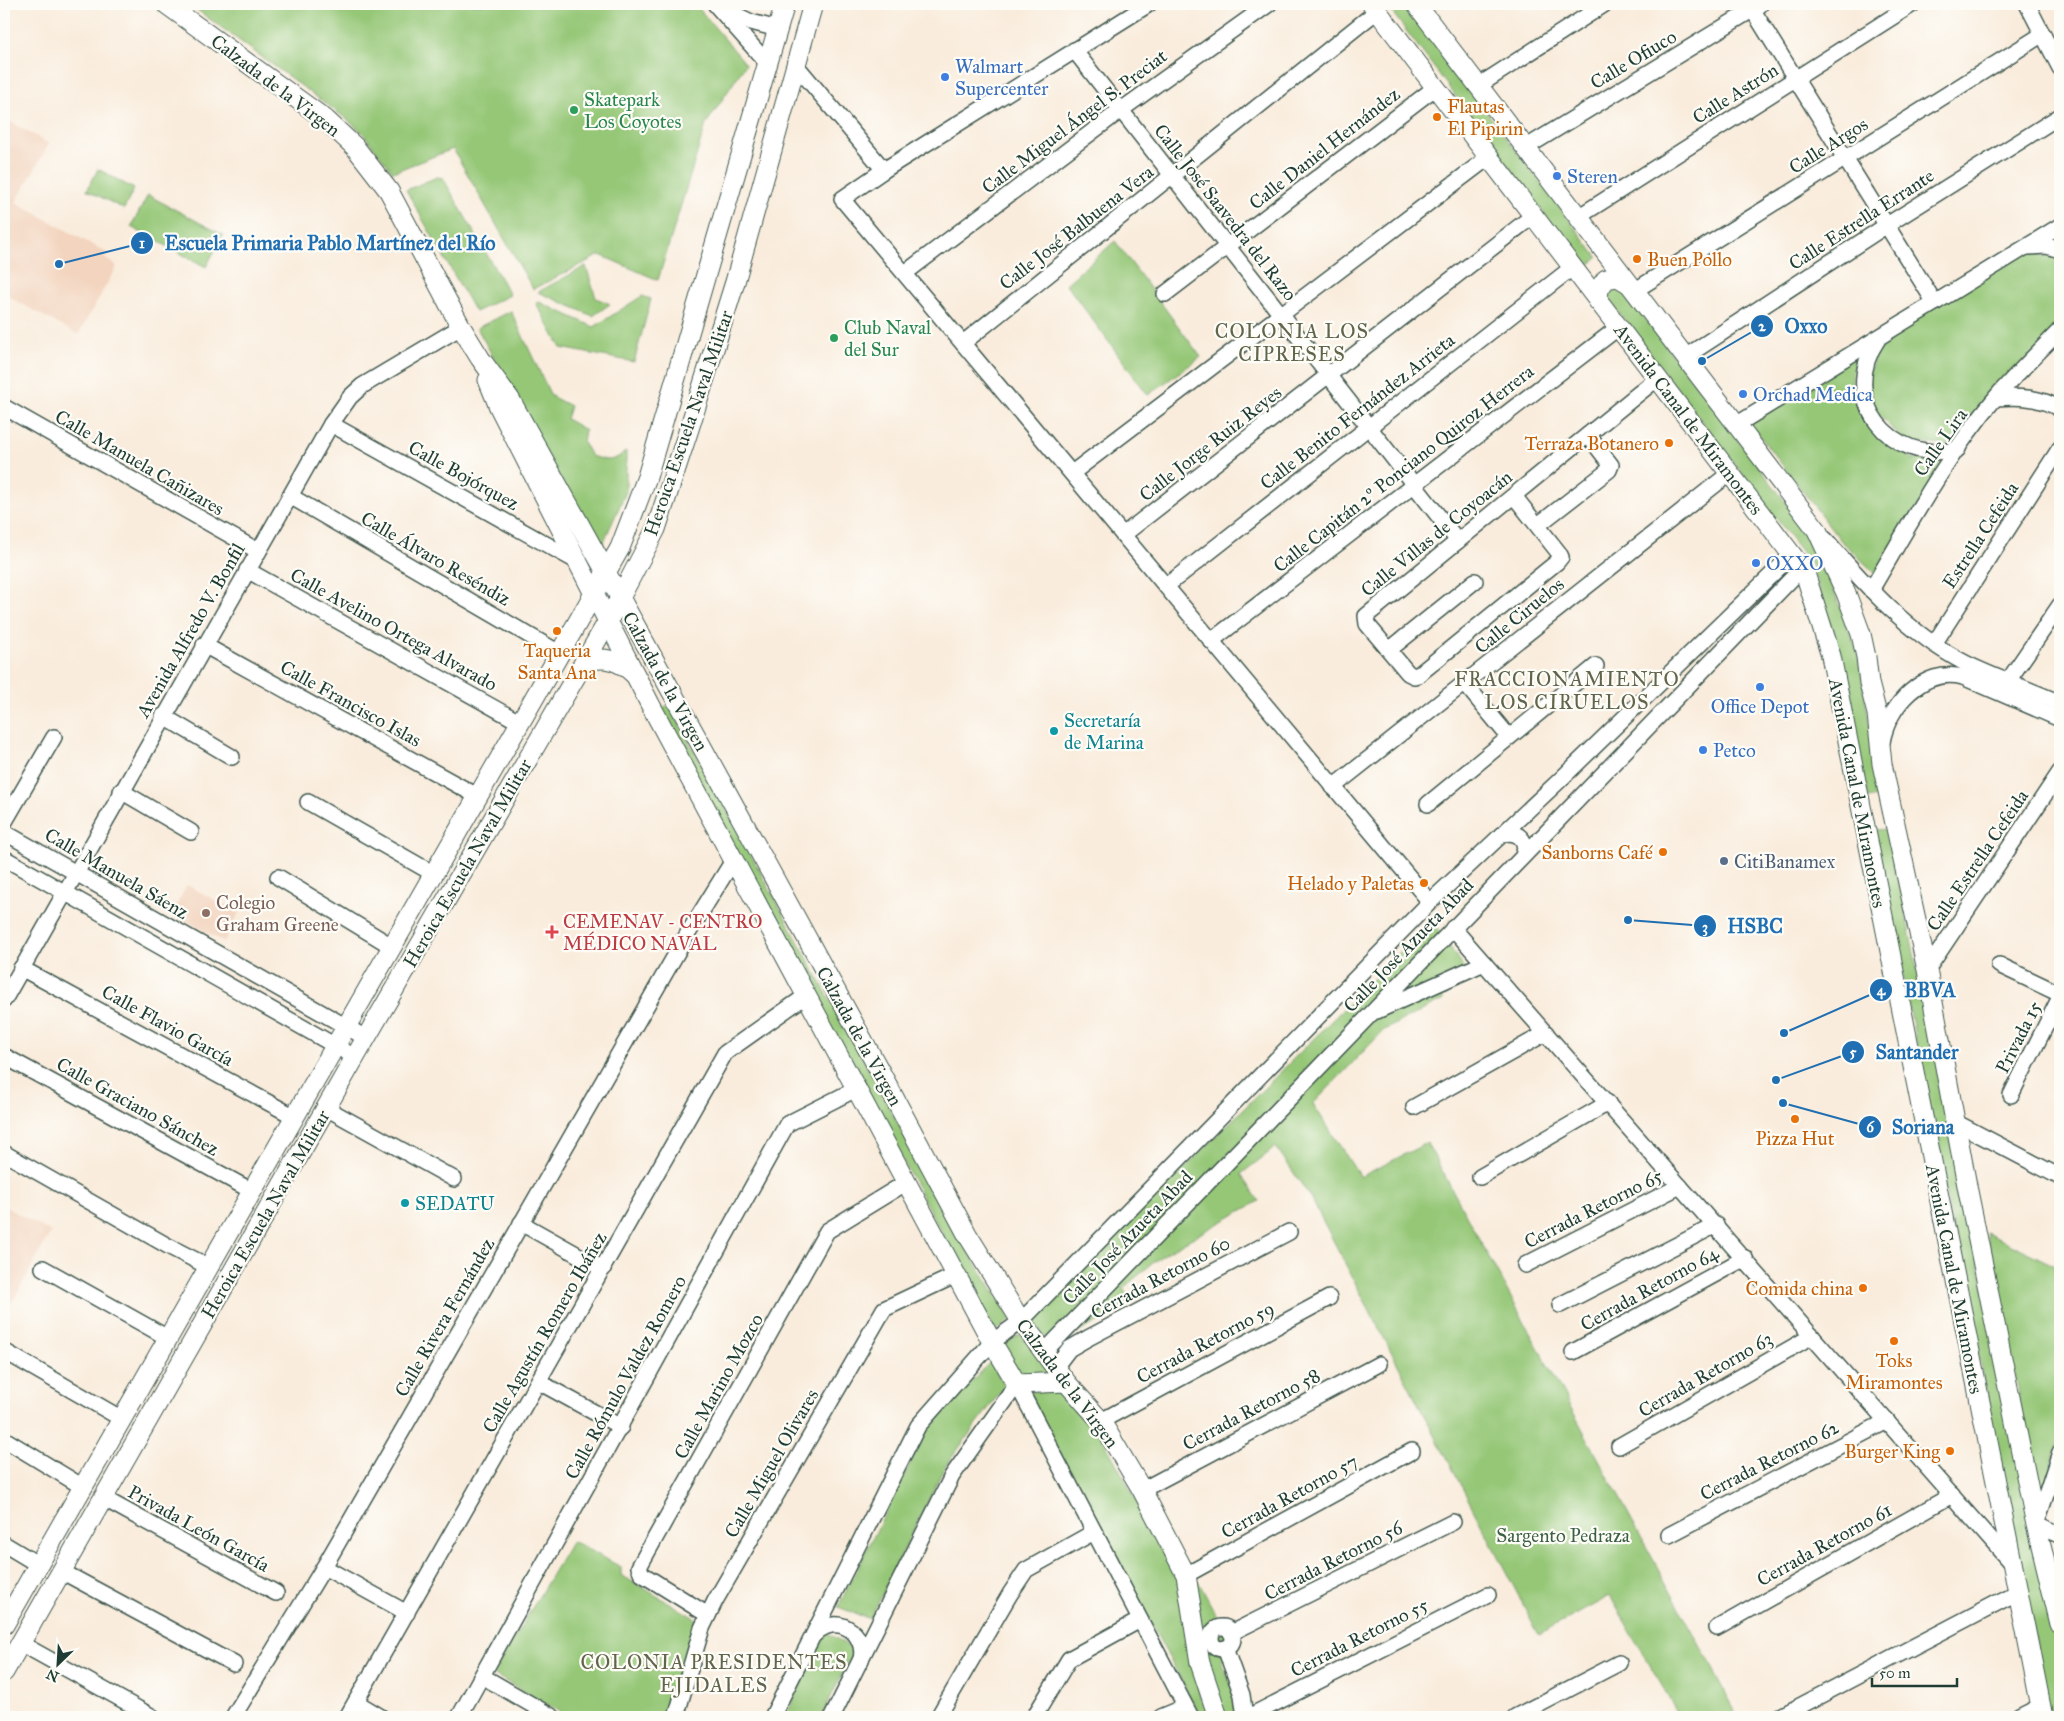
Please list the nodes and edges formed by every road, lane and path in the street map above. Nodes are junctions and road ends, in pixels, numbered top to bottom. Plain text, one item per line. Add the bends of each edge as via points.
1 (166, 4) edge
2 (716, 4) edge
3 (785, 4) edge
4 (813, 4) edge
5 (1149, 4) edge
6 (1269, 4) edge
7 (1418, 4) edge
8 (1605, 4) edge
9 (1913, 4) edge
10 (2027, 4) edge
11 (1754, 6) edge
12 (1375, 7) edge
13 (778, 29) junction
14 (2043, 34) junction
15 (1074, 50) junction
16 (768, 64) junction
17 (795, 64) junction
18 (2060, 68) edge
19 (1796, 78) junction
20 (1478, 86) junction
21 (1436, 87) junction
22 (1121, 110) junction
23 (2060, 116) edge
24 (1525, 148) junction
25 (1489, 157) junction
26 (1845, 158) junction
27 (884, 170) junction
28 (1173, 176) junction
29 (1534, 215) junction
30 (1578, 217) junction
31 (1887, 225) junction
32 (2060, 226) edge
33 (1228, 247) junction
34 (2024, 248) junction
35 (2060, 250) edge
36 (1606, 254) junction
37 (1576, 272) junction
38 (905, 273) junction
39 (706, 275) junction
40 (734, 282) junction
41 (1631, 287) junction
42 (1165, 294) dead end
43 (1598, 301) junction
44 (1935, 303) junction
45 (1282, 316) junction
46 (462, 327) junction
47 (1619, 327) junction
48 (2060, 330) edge
49 (1878, 337) junction
50 (963, 343) junction
51 (1685, 357) junction
52 (480, 358) junction
53 (1329, 376) junction
54 (1658, 378) junction
55 (1996, 398) junction
56 (4, 407) edge
57 (2060, 408) edge
58 (331, 424) junction
59 (1736, 425) junction
60 (1369, 427) junction
61 (1588, 435) junction
62 (2060, 448) edge
63 (1958, 449) junction
64 (1730, 473) junction
65 (1072, 474) junction
66 (1413, 484) junction
67 (290, 496) junction
68 (1514, 496) junction
69 (1538, 525) junction
70 (1817, 530) junction
71 (1123, 535) junction
72 (1458, 541) junction
73 (258, 551) junction
74 (578, 562) junction
75 (1797, 562) junction
76 (247, 570) junction
77 (606, 572) junction
78 (1475, 581) dead end
79 (1166, 586) junction
80 (1871, 590) junction
81 (595, 595) junction
82 (620, 596) junction
83 (2060, 605) edge
84 (608, 620) junction
85 (1211, 641) junction
86 (204, 644) junction
87 (1934, 644) junction
88 (1389, 650) junction
89 (561, 654) junction
90 (1958, 658) junction
91 (584, 662) junction
92 (1596, 666) dead end
93 (1951, 674) junction
94 (636, 676) junction
95 (2008, 681) junction
96 (1465, 684) junction
97 (2060, 703) edge
98 (163, 716) junction
99 (2060, 719) edge
100 (521, 723) junction
101 (54, 737) dead end
102 (1509, 737) junction
103 (232, 756) dead end
104 (1882, 764) junction
105 (2060, 772) edge
106 (1560, 780) junction
107 (1333, 787) junction
108 (121, 791) junction
109 (479, 797) junction
110 (1579, 798) junction
111 (1889, 800) junction
112 (308, 802) dead end
113 (1428, 804) dead end
114 (1860, 804) junction
115 (4, 824) edge
116 (1895, 826) junction
117 (4, 832) edge
118 (191, 832) dead end
119 (1866, 832) junction
120 (1501, 835) junction
121 (1523, 856) junction
122 (4, 858) edge
123 (734, 859) junction
124 (75, 872) junction
125 (434, 874) junction
126 (278, 877) dead end
127 (64, 892) junction
128 (1430, 902) junction
129 (1453, 928) junction
130 (392, 947) junction
131 (1484, 963) junction
132 (1999, 965) dead end
133 (21, 968) junction
134 (1927, 970) junction
135 (807, 995) junction
136 (2060, 995) edge
137 (4, 1000) edge
138 (1369, 1015) junction
139 (347, 1026) junction
140 (1546, 1033) junction
141 (366, 1038) junction
142 (335, 1046) junction
143 (4, 1056) edge
144 (355, 1057) junction
145 (858, 1088) junction
146 (2011, 1095) dead end
147 (1608, 1103) junction
148 (1414, 1107) dead end
149 (326, 1108) junction
150 (295, 1118) junction
151 (1955, 1122) junction
152 (4, 1153) edge
153 (1480, 1177) dead end
154 (2060, 1177) edge
155 (454, 1179) dead end
156 (907, 1182) junction
157 (1680, 1186) junction
158 (252, 1192) junction
159 (521, 1224) junction
160 (1716, 1225) junction
161 (1289, 1232) dead end
162 (1745, 1258) junction
163 (1525, 1265) dead end
164 (209, 1267) junction
165 (43, 1268) dead end
166 (603, 1269) junction
167 (956, 1275) junction
168 (1329, 1298) dead end
169 (1560, 1305) dead end
170 (1021, 1321) junction
171 (1812, 1336) junction
172 (168, 1338) junction
173 (992, 1342) junction
174 (4, 1351) edge
175 (1573, 1352) dead end
176 (1050, 1358) junction
177 (1378, 1364) dead end
178 (539, 1382) junction
179 (1066, 1382) junction
180 (1017, 1384) junction
181 (122, 1418) junction
182 (1101, 1421) junction
183 (1887, 1421) junction
184 (621, 1427) junction
185 (4, 1439) edge
186 (1619, 1446) dead end
187 (1412, 1451) dead end
188 (2060, 1452) edge
189 (83, 1487) junction
190 (1142, 1490) junction
191 (1952, 1495) junction
192 (103, 1498) junction
193 (1453, 1522) dead end
194 (2036, 1525) junction
195 (1094, 1532) junction
196 (1669, 1535) dead end
197 (2060, 1535) edge
198 (4, 1544) edge
199 (2012, 1564) junction
200 (38, 1565) junction
201 (324, 1567) junction
202 (61, 1571) junction
203 (1186, 1576) junction
204 (2018, 1592) junction
205 (276, 1594) dead end
206 (1488, 1595) dead end
207 (407, 1613) junction
208 (708, 1615) junction
209 (1140, 1620) junction
210 (2060, 1624) edge
211 (4, 1625) edge
212 (1716, 1628) dead end
213 (810, 1642) junction
214 (20, 1643) junction
215 (1619, 1662) dead end
216 (234, 1664) dead end
217 (859, 1666) junction
218 (4, 1672) edge
219 (482, 1676) junction
220 (356, 1702) junction
221 (1188, 1712) edge
222 (2042, 1712) edge
223 (153, 1717) edge
224 (233, 1717) edge
225 (347, 1717) edge
226 (381, 1717) edge
227 (459, 1717) edge
228 (553, 1717) edge
229 (676, 1717) edge
230 (772, 1717) edge
231 (832, 1717) edge
232 (938, 1717) edge
233 (1034, 1717) edge
234 (1161, 1717) edge
235 (1218, 1717) edge
236 (1247, 1717) edge
237 (1515, 1717) edge
238 (1779, 1717) edge
239 (2019, 1717) edge

1 - 46 main road, Calzada de la Virgen via 325,119 355,147 389,191
2 - 13 street via 742,18
2 - 16 street
3 - 13 main road, Heroica Escuela Naval Militar
4 - 17 main road, Heroica Escuela Naval Militar
5 - 15 street
6 - 22 street, Calle Miguel Ángel S. Preciat
7 - 20 main road, Avenida Canal de Miramontes
8 - 20 street
9 - 19 street, Calle Astrón
10 - 14 street
11 - 19 street
11 - 24 street, Calle Ofiuco
12 - 21 main road, Avenida Canal de Miramontes
12 - 28 street, Calle José Balbuena Vera
13 - 16 main road, Heroica Escuela Naval Militar
14 - 18 street
14 - 26 street, Calle Argos
15 - 22 street, Calle José Saavedra del Razo
15 - 27 street
16 - 39 main road, Heroica Escuela Naval Militar
17 - 27 street
17 - 40 main road, Heroica Escuela Naval Militar
19 - 26 street
19 - 30 street, Calle Astrón
20 - 24 main road, Avenida Canal de Miramontes
21 - 25 main road, Avenida Canal de Miramontes
21 - 33 street, Calle Daniel Hernández
22 - 28 street, Calle José Saavedra del Razo
22 - 38 street, Calle Miguel Ángel S. Preciat
23 - 31 street, Calle Estrella Errante
24 - 30 main road, Avenida Canal de Miramontes
25 - 29 main road, Avenida Canal de Miramontes
25 - 45 street
26 - 31 street
26 - 41 street, Calle Argos
27 - 38 street via 842,199
28 - 33 street, Calle José Saavedra del Razo
28 - 50 street, Calle José Balbuena Vera
29 - 37 main road, Avenida Canal de Miramontes
29 - 53 street, Calle Jorge Ruiz Reyes
30 - 36 main road, Avenida Canal de Miramontes
31 - 44 street
31 - 51 street, Calle Estrella Errante
32 - 34 street
33 - 42 street, Calle Daniel Hernández
33 - 45 street, Calle José Saavedra del Razo
34 - 35 street via 2039,245
34 - 44 street
36 - 37 main road via 1607,265 1601,274 1590,279
36 - 41 main road, Avenida Canal de Miramontes
37 - 43 main road, Avenida Canal de Miramontes
37 - 60 street, Calle Benito Fernández Arrieta
38 - 50 street
39 - 40 main road
39 - 77 main road, Heroica Escuela Naval Militar via 646,477 630,524
40 - 82 main road, Heroica Escuela Naval Militar via 656,529
41 - 43 main road via 1618,277 1606,279 1599,289
41 - 51 main road, Avenida Canal de Miramontes
43 - 47 main road, Avenida Canal de Miramontes
44 - 49 street
45 - 53 street, Calle José Saavedra del Razo
45 - 65 street
46 - 52 main road, Calzada de la Virgen
46 - 58 street, Avenida Alfredo V. Bonfil via 362,386
47 - 54 main road, Avenida Canal de Miramontes
47 - 66 street, Calle Capitán 2º Ponciano Quiroz Herrera
48 - 55 street, Calle Lira
49 - 59 street
49 - 63 street via 1868,354 1863,384 1866,403 1875,421 1889,436 1907,447 1938,453
50 - 65 street
51 - 59 main road, Avenida Canal de Miramontes
52 - 74 main road, Calzada de la Virgen via 499,407
52 - 77 main road, Calzada de la Virgen via 510,399
53 - 60 street, Calle José Saavedra del Razo
53 - 71 street, Calle Jorge Ruiz Reyes
54 - 61 street, Calle Villas de Coyoacán
54 - 64 main road, Avenida Canal de Miramontes
55 - 57 street via 2023,396
55 - 63 street, Calle Lira
56 - 73 street, Calle Manuela Cañizares
58 - 67 street, Avenida Alfredo V. Bonfil
58 - 74 street, Calle Bojórquez
59 - 70 main road, Avenida Canal de Miramontes
60 - 66 street, Calle José Saavedra del Razo
60 - 79 street, Calle Benito Fernández Arrieta
61 - 68 street, Calle Villas de Coyoacán
61 - 69 street via 1611,465 1609,470
62 - 87 street, Estrella Cefeida
63 - 80 street, Calle Lira
64 - 75 main road, Avenida Canal de Miramontes
64 - 96 street, Calle Ciruelos
65 - 71 street
66 - 72 street, Calle José Saavedra del Razo
66 - 85 street, Calle Capitán 2º Ponciano Quiroz Herrera
67 - 73 street, Avenida Alfredo V. Bonfil
67 - 89 street, Calle Álvaro Reséndiz
68 - 69 street
68 - 72 street, Calle Villas de Coyoacán
69 - 88 street, Calle Villas de Coyoacán via 1561,557 1527,588 1418,675 1408,673
70 - 80 street
70 - 104 main road, Avenida Canal de Miramontes via 1846,593 1860,634 1877,714
71 - 79 street
72 - 88 street, Calle Villas de Coyoacán via 1366,616 1367,624
73 - 76 street, Avenida Alfredo V. Bonfil
74 - 81 main road, Calzada de la Virgen
75 - 106 street, Calle José Azueta Abad
75 - 110 street, Calle José Azueta Abad
75 - 114 main road, Avenida Canal de Miramontes via 1805,573 1831,656
76 - 86 street, Avenida Alfredo V. Bonfil
76 - 100 street, Calle Avelino Ortega Alvarado
77 - 81 main road, Heroica Escuela Naval Militar
77 - 82 main road, Calzada de la Virgen
78 - 88 street
79 - 85 street
80 - 87 street
81 - 84 main road, Calzada de la Virgen
81 - 89 main road, Heroica Escuela Naval Militar
82 - 84 main road, Heroica Escuela Naval Militar
82 - 170 main road, Calzada de la Virgen via 967,1234
83 - 95 street
84 - 91 main road, Heroica Escuela Naval Militar
84 - 94 main road, Calzada de la Virgen
85 - 107 street
86 - 98 street, Avenida Alfredo V. Bonfil
86 - 109 street, Calle Francisco Islas
87 - 90 street
89 - 100 main road, Heroica Escuela Naval Militar
90 - 93 street via 1948,664
90 - 95 street
91 - 94 main road via 610,659 624,665
91 - 141 main road, Heroica Escuela Naval Militar
92 - 102 street
93 - 99 street
93 - 104 street via 1920,685 1895,708 1885,729
94 - 123 main road, Calzada de la Virgen
95 - 97 street
96 - 102 street
96 - 107 street, Calle Ciruelos
98 - 103 street
98 - 108 street, Avenida Alfredo V. Bonfil
100 - 109 main road, Heroica Escuela Naval Militar
101 - 115 street
102 - 113 street
104 - 111 main road, Avenida Canal de Miramontes
105 - 134 street, Calle Estrella Cefeida
106 - 110 street via 1559,796 1569,801
106 - 120 street, Calle José Azueta Abad
107 - 128 street
108 - 118 street
108 - 124 street, Avenida Alfredo V. Bonfil
109 - 125 main road, Heroica Escuela Naval Militar
110 - 121 street, Calle José Azueta Abad
111 - 114 main road via 1884,811 1878,814 1867,812
111 - 116 main road, Avenida Canal de Miramontes
112 - 125 street
114 - 119 main road, Avenida Canal de Miramontes
116 - 119 main road via 1877,819
116 - 134 main road, Avenida Canal de Miramontes
117 - 124 street, Calle Manuela Sáenz
119 - 199 main road, Avenida Canal de Miramontes
120 - 121 street via 1514,833 1520,837 1524,842
120 - 128 street, Calle José Azueta Abad
121 - 129 street, Calle José Azueta Abad
122 - 127 street
123 - 135 main road, Calzada de la Virgen
123 - 159 street, Calle Rivera Fernández via 686,935
124 - 127 street, Avenida Alfredo V. Bonfil
124 - 139 street, Calle Manuela Sáenz
125 - 130 main road, Heroica Escuela Naval Militar
126 - 130 street
127 - 133 street, Avenida Alfredo V. Bonfil
127 - 142 street
128 - 170 street, Calle José Azueta Abad
129 - 131 street
129 - 138 street, Calle José Azueta Abad
130 - 139 main road, Heroica Escuela Naval Militar
131 - 138 street
131 - 140 street
132 - 136 street
133 - 137 street, Avenida Alfredo V. Bonfil
133 - 150 street, Calle Flavio García
134 - 151 main road, Avenida Canal de Miramontes
135 - 145 main road, Calzada de la Virgen
135 - 166 street, Calle Agustín Romero Ibáñez via 726,1053
136 - 146 street, Privada 15
138 - 176 street, Calle José Azueta Abad
139 - 141 street, Calle Manuela Sáenz
139 - 142 main road, Heroica Escuela Naval Militar
140 - 147 street
140 - 148 street
141 - 144 main road, Heroica Escuela Naval Militar
142 - 144 street
142 - 150 main road, Heroica Escuela Naval Militar
143 - 158 street, Calle Graciano Sánchez
144 - 149 main road, Heroica Escuela Naval Militar
145 - 156 main road, Calzada de la Virgen
145 - 184 street, Calle Rómulo Valdez Romero via 787,1124
147 - 153 street
147 - 157 street
149 - 155 street
149 - 192 main road, Heroica Escuela Naval Militar
150 - 158 main road, Heroica Escuela Naval Militar
151 - 154 street
151 - 194 main road, Avenida Canal de Miramontes
152 - 164 street
156 - 167 main road, Calzada de la Virgen
156 - 208 street, Calle Marino Mozco via 827,1231 639,1567 642,1574
157 - 160 street
157 - 163 street, Cerrada Retorno 65
158 - 164 main road, Heroica Escuela Naval Militar
159 - 166 street
159 - 201 street, Calle Rivera Fernández
160 - 162 street
160 - 169 street
161 - 176 street, Cerrada Retorno 60
162 - 171 street
162 - 175 street, Cerrada Retorno 64
164 - 172 main road, Heroica Escuela Naval Militar
165 - 172 street
166 - 178 street, Calle Agustín Romero Ibáñez
167 - 173 main road, Calzada de la Virgen
167 - 208 street, Calle Miguel Olivares via 884,1309
168 - 182 street, Cerrada Retorno 59
170 - 173 street, Calle José Azueta Abad
170 - 176 main road, Calzada de la Virgen
171 - 183 street
171 - 186 street, Cerrada Retorno 63
172 - 181 main road, Heroica Escuela Naval Militar
173 - 180 main road, Calzada de la Virgen
173 - 213 street, Calle José Azueta Abad via 918,1426
174 - 181 street
176 - 179 main road, Calzada de la Virgen
177 - 190 street, Cerrada Retorno 58
178 - 184 street
178 - 207 street, Calle Agustín Romero Ibáñez
179 - 180 main road
179 - 182 main road, Calzada de la Virgen
180 - 195 street, Calzada de la Virgen
180 - 217 street via 952,1476
181 - 189 main road, Heroica Escuela Naval Militar
182 - 190 main road, Calzada de la Virgen
183 - 191 street
183 - 196 street, Cerrada Retorno 62
184 - 219 street, Calle Rómulo Valdez Romero
185 - 189 street
187 - 203 street, Cerrada Retorno 57
188 - 194 street
189 - 200 main road, Heroica Escuela Naval Militar
190 - 203 main road, Calzada de la Virgen
191 - 199 street
191 - 212 street, Cerrada Retorno 61
192 - 202 main road, Heroica Escuela Naval Militar
192 - 205 street, Privada León García
193 - 236 street, Cerrada Retorno 56 via 1232,1633 1232,1642 1225,1648
194 - 197 street
194 - 210 main road, Avenida Canal de Miramontes
195 - 209 street, Calzada de la Virgen
195 - 232 street via 1026,1570
198 - 200 street
199 - 204 main road, Avenida Canal de Miramontes
200 - 211 main road, Heroica Escuela Naval Militar
201 - 207 street
201 - 224 street, Calle Rivera Fernández
202 - 214 main road, Heroica Escuela Naval Militar
202 - 216 street
203 - 235 main road, Calzada de la Virgen via 1200,1663
204 - 222 main road, Avenida Canal de Miramontes
204 - 238 street
206 - 236 street, Cerrada Retorno 55
207 - 220 street, Calle Agustín Romero Ibáñez
208 - 229 street, Calle Miguel Olivares
209 - 221 street, Calzada de la Virgen
209 - 233 street via 1069,1659
213 - 217 street via 816,1632 826,1626 838,1624 849,1628 858,1636 862,1648
213 - 230 street, Calle José Azueta Abad
214 - 218 main road, Heroica Escuela Naval Militar
214 - 223 street
215 - 237 street
217 - 231 street
219 - 227 street, Calle Rómulo Valdez Romero
219 - 228 street
220 - 225 street, Calle Agustín Romero Ibáñez
220 - 226 street
221 - 234 street
222 - 239 street

